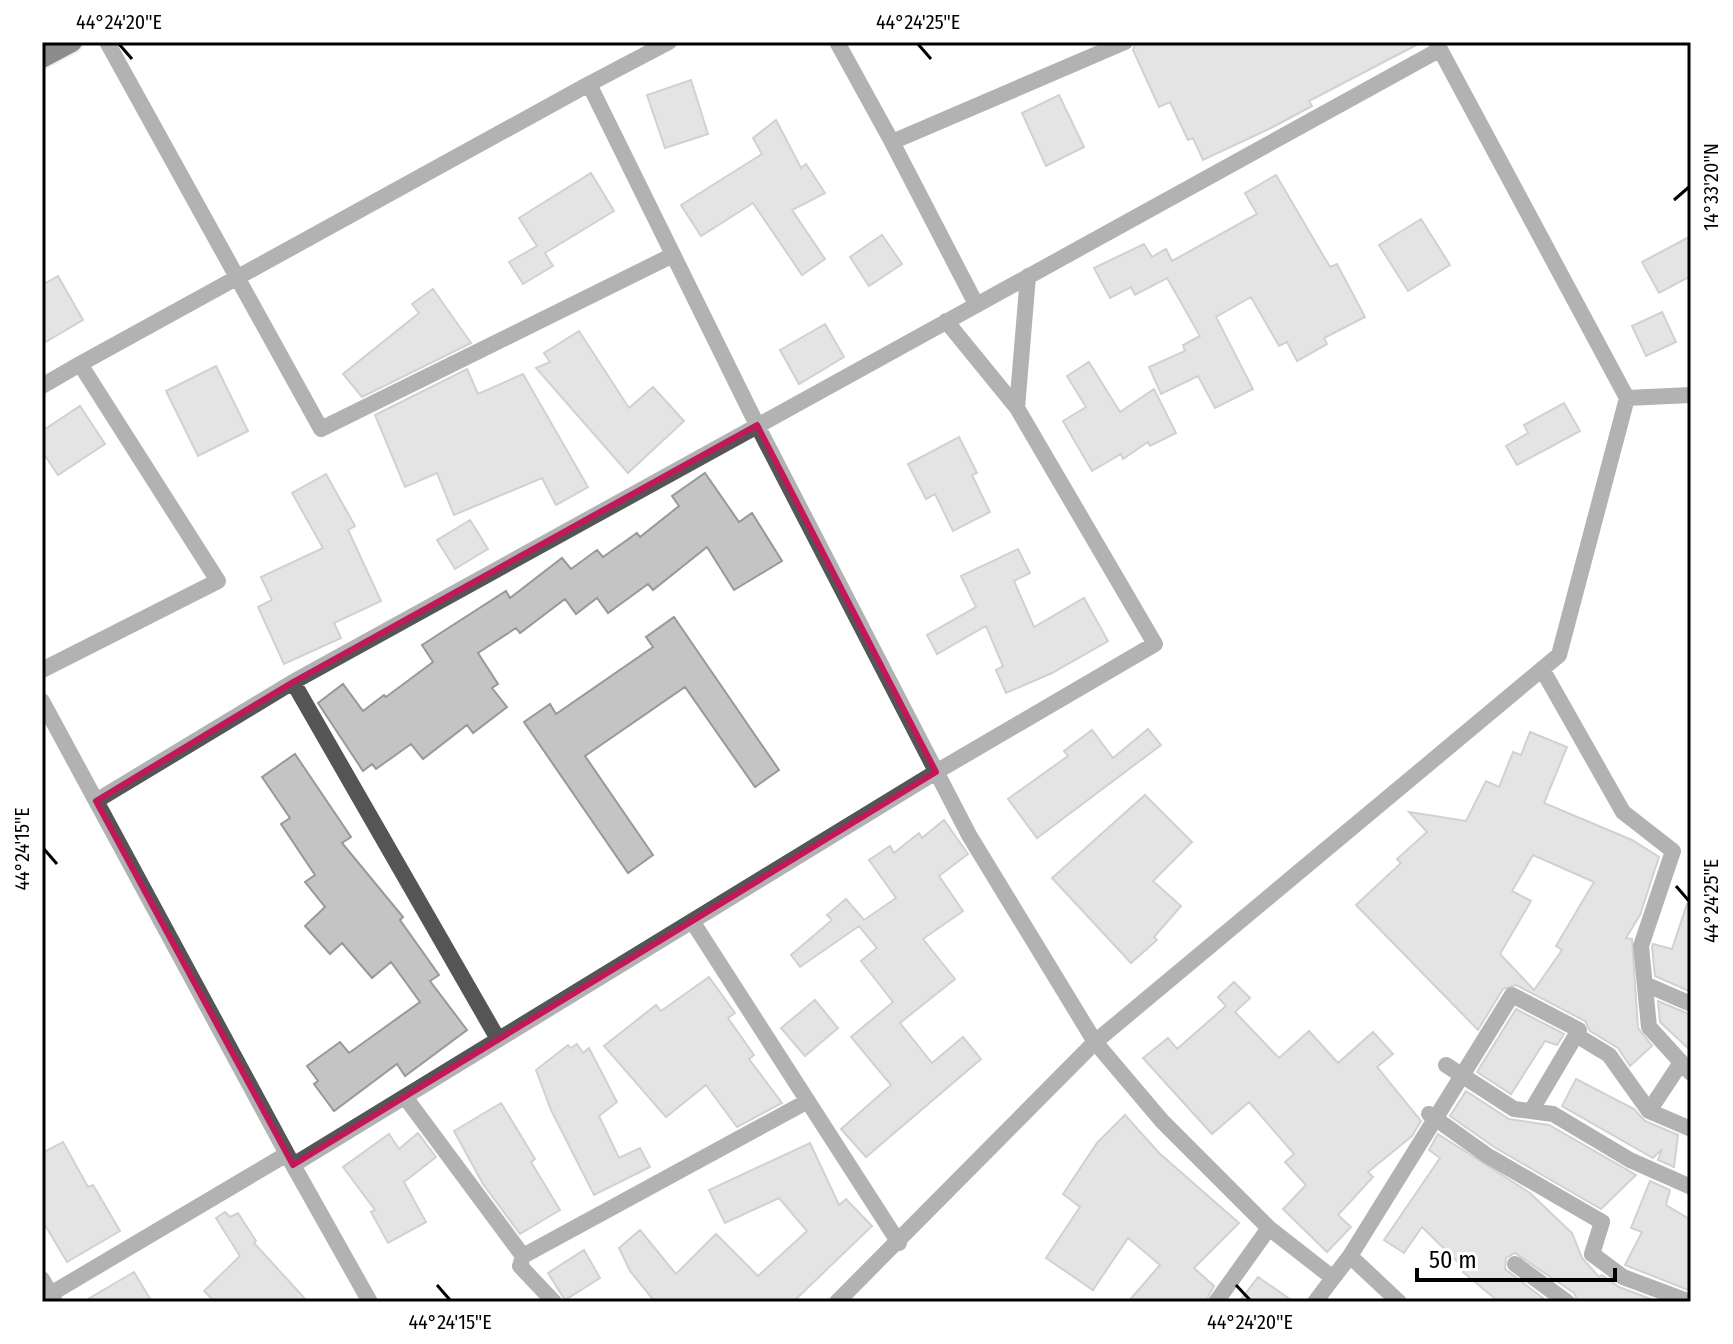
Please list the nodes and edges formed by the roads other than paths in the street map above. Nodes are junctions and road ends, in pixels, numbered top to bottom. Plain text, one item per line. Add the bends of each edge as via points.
1 (72, 42) edge
2 (107, 42) edge
3 (669, 42) edge
4 (837, 42) edge
5 (1125, 42) edge
6 (1437, 46) edge
7 (42, 58) edge
8 (589, 84) junction
9 (892, 142) junction
10 (673, 255) junction
11 (1028, 276) junction
12 (236, 279) junction
13 (976, 304) junction
14 (946, 321) junction
15 (80, 364) junction
16 (42, 386) edge
17 (1691, 395) edge
18 (1627, 398) junction
19 (1017, 408) junction
20 (757, 425) junction
21 (1542, 669) junction
22 (42, 670) edge
23 (293, 682) junction
24 (42, 701) edge
25 (936, 772) junction
26 (96, 801) junction
27 (692, 921) junction
28 (1645, 984) junction
29 (1691, 1004) edge
30 (1576, 1035) junction
31 (498, 1039) junction
32 (1095, 1042) junction
33 (1446, 1065) dead end
34 (1685, 1068) edge
35 (1461, 1075) junction
36 (405, 1097) junction
37 (808, 1101) junction
38 (1531, 1111) junction
39 (1649, 1111) junction
40 (1432, 1116) junction
41 (1691, 1129) edge
42 (290, 1160) junction
43 (1691, 1187) edge
44 (1269, 1228) junction
45 (899, 1243) junction
46 (523, 1256) junction
47 (1350, 1256) junction
48 (1515, 1264) dead end
49 (1333, 1278) junction
50 (47, 1293) edge
51 (370, 1302) edge
52 (554, 1302) edge
53 (837, 1302) edge
54 (1216, 1302) edge
55 (1315, 1302) edge
56 (1399, 1302) edge
57 (1567, 1302) edge
58 (1690, 1302) edge

1 - 7 main road
2 - 12 street
3 - 8 street
4 - 9 street
5 - 9 street
6 - 11 street
6 - 18 street
8 - 10 street
8 - 12 street
9 - 13 street
10 - 12 street via 321,429
10 - 20 street
11 - 13 street
11 - 19 street
12 - 15 street
13 - 14 street
14 - 19 street
14 - 20 street
15 - 16 street
15 - 22 street via 218,581
17 - 18 street
18 - 21 street via 1559,655
19 - 25 street via 1155,644
20 - 23 street
20 - 25 street
21 - 28 street via 1623,812 1673,851 1641,946
21 - 32 street
23 - 26 street
23 - 31 street
24 - 26 street
25 - 27 street
25 - 32 street
26 - 42 street
27 - 31 street
27 - 37 street
28 - 29 street
28 - 34 street via 1649,1027
30 - 35 street via 1579,1030 1512,995
30 - 38 street
30 - 39 street via 1609,1055
31 - 36 street
32 - 44 street via 1162,1121
32 - 45 street
33 - 35 street
34 - 39 street
35 - 38 street via 1514,1109
35 - 40 street
36 - 42 street
36 - 46 street
37 - 45 street
37 - 46 street
38 - 43 street via 1553,1114 1630,1160
39 - 41 street
40 - 47 street
40 - 58 street via 1488,1156 1602,1222 1592,1254 1623,1277
42 - 50 street
42 - 51 street
44 - 49 street
44 - 54 street
45 - 53 street
46 - 52 street via 520,1266
47 - 49 street
47 - 56 street
48 - 57 street
49 - 55 street

